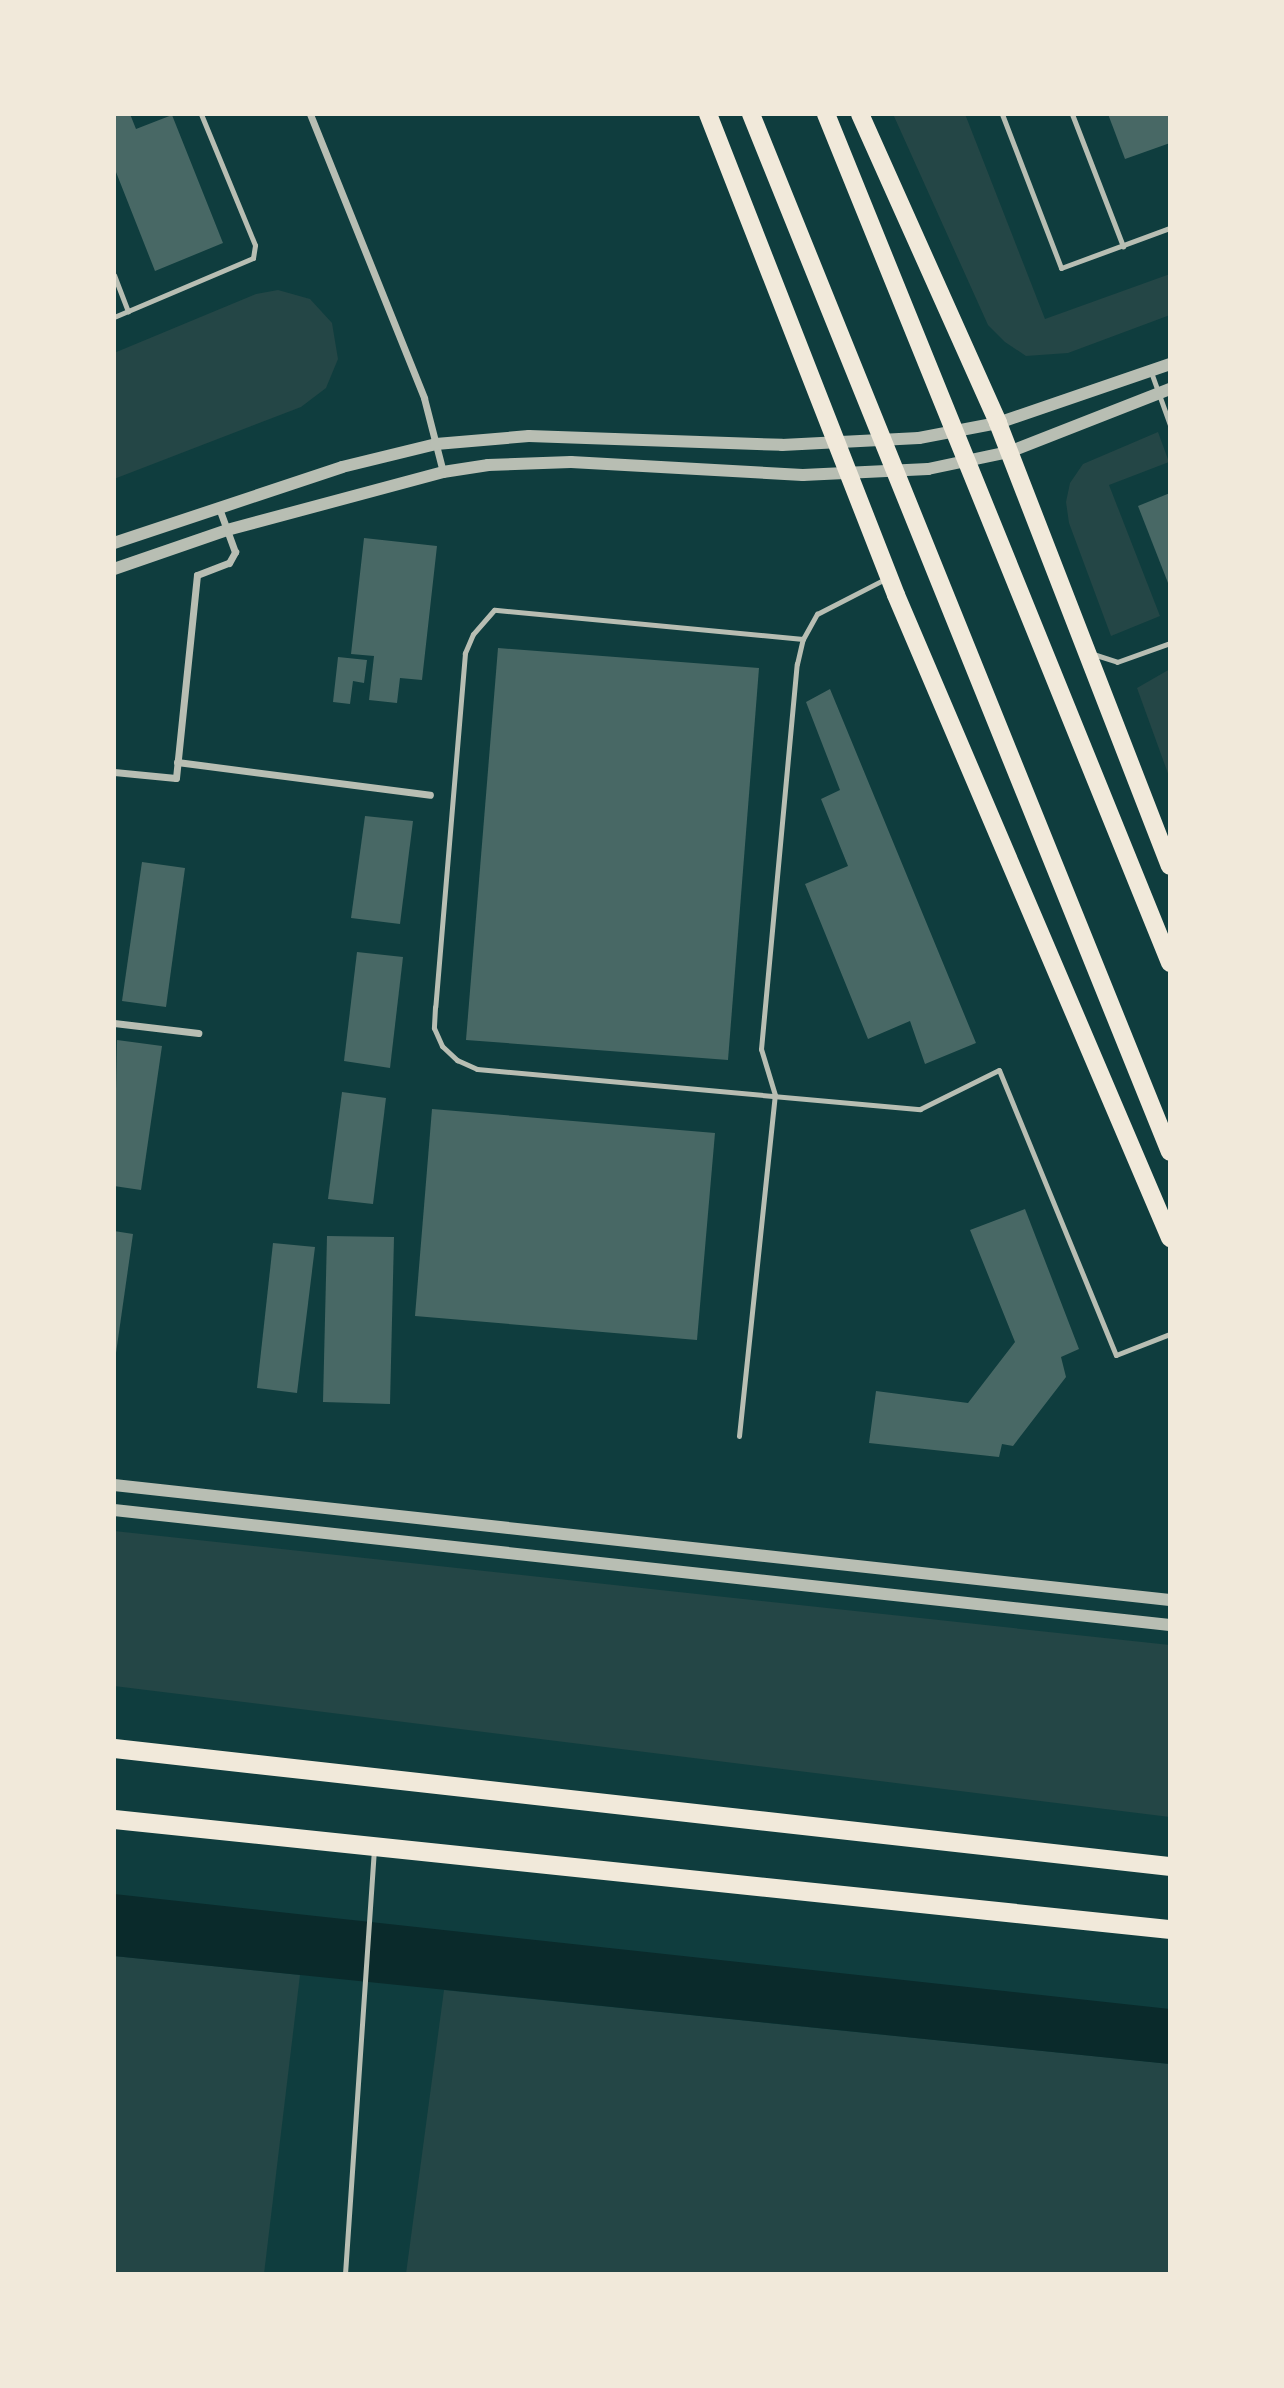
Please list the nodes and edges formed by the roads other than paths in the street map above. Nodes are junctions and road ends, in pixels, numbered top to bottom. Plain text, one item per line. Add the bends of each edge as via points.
1 (201, 114) edge
2 (310, 114) edge
3 (708, 114) edge
4 (751, 114) edge
5 (826, 114) edge
6 (860, 114) edge
7 (1002, 114) edge
8 (1072, 114) edge
9 (1170, 228) edge
10 (1123, 246) junction
11 (114, 275) edge
12 (128, 311) junction
13 (114, 317) edge
14 (1170, 364) edge
15 (1151, 372) junction
16 (1164, 392) edge
17 (998, 423) junction
18 (1170, 425) edge
19 (958, 432) junction
20 (885, 442) junction
21 (436, 444) junction
22 (837, 445) junction
23 (1009, 452) junction
24 (968, 462) junction
25 (443, 472) junction
26 (898, 472) junction
27 (850, 475) junction
28 (219, 508) junction
29 (227, 530) junction
30 (114, 543) edge
31 (114, 569) edge
32 (889, 577) junction
33 (803, 639) junction
34 (1170, 643) edge
35 (1088, 649) junction
36 (177, 762) junction
37 (114, 772) edge
38 (430, 795) dead end
39 (1170, 866) edge
40 (1170, 963) edge
41 (114, 1023) edge
42 (198, 1033) dead end
43 (775, 1095) junction
44 (1170, 1153) edge
45 (1170, 1238) edge
46 (1170, 1334) edge
47 (739, 1436) dead end
48 (114, 1485) edge
49 (114, 1510) edge
50 (1170, 1600) edge
51 (1170, 1625) edge
52 (114, 1748) edge
53 (114, 1819) edge
54 (375, 1845) junction
55 (1170, 1866) edge
56 (1170, 1929) edge
57 (345, 2274) edge

1 - 12 lane via 255,252 248,261
2 - 21 street via 424,398
3 - 22 main road
4 - 20 main road
5 - 19 main road
6 - 17 main road
7 - 10 lane via 1061,268
8 - 10 lane
9 - 10 lane
11 - 12 lane
12 - 13 lane
14 - 15 street
15 - 16 lane
15 - 17 street
16 - 18 lane
16 - 23 street
17 - 19 street
17 - 23 main road
19 - 20 street
19 - 24 main road
20 - 22 street
20 - 26 main road
21 - 22 street via 529,436
21 - 25 street
21 - 28 street via 342,467
22 - 27 main road
23 - 24 street
23 - 35 main road
24 - 26 street
24 - 40 main road
25 - 27 street via 488,465 572,462
25 - 29 street
26 - 27 street
26 - 44 main road
27 - 32 main road
28 - 29 street
28 - 30 street
29 - 31 street
29 - 36 street via 233,559 197,575
32 - 33 lane via 817,614
32 - 45 main road
33 - 43 lane via 761,1049
33 - 43 lane via 494,610 473,634 465,653 435,1007 434,1028 442,1046 477,1069
34 - 35 lane via 1117,662
35 - 39 main road
36 - 37 street via 176,778
36 - 38 street
41 - 42 street
43 - 46 lane via 920,1109 999,1070 1116,1355
43 - 47 lane
48 - 50 street
49 - 51 street
52 - 55 highway
53 - 54 highway
54 - 56 highway
54 - 57 lane

